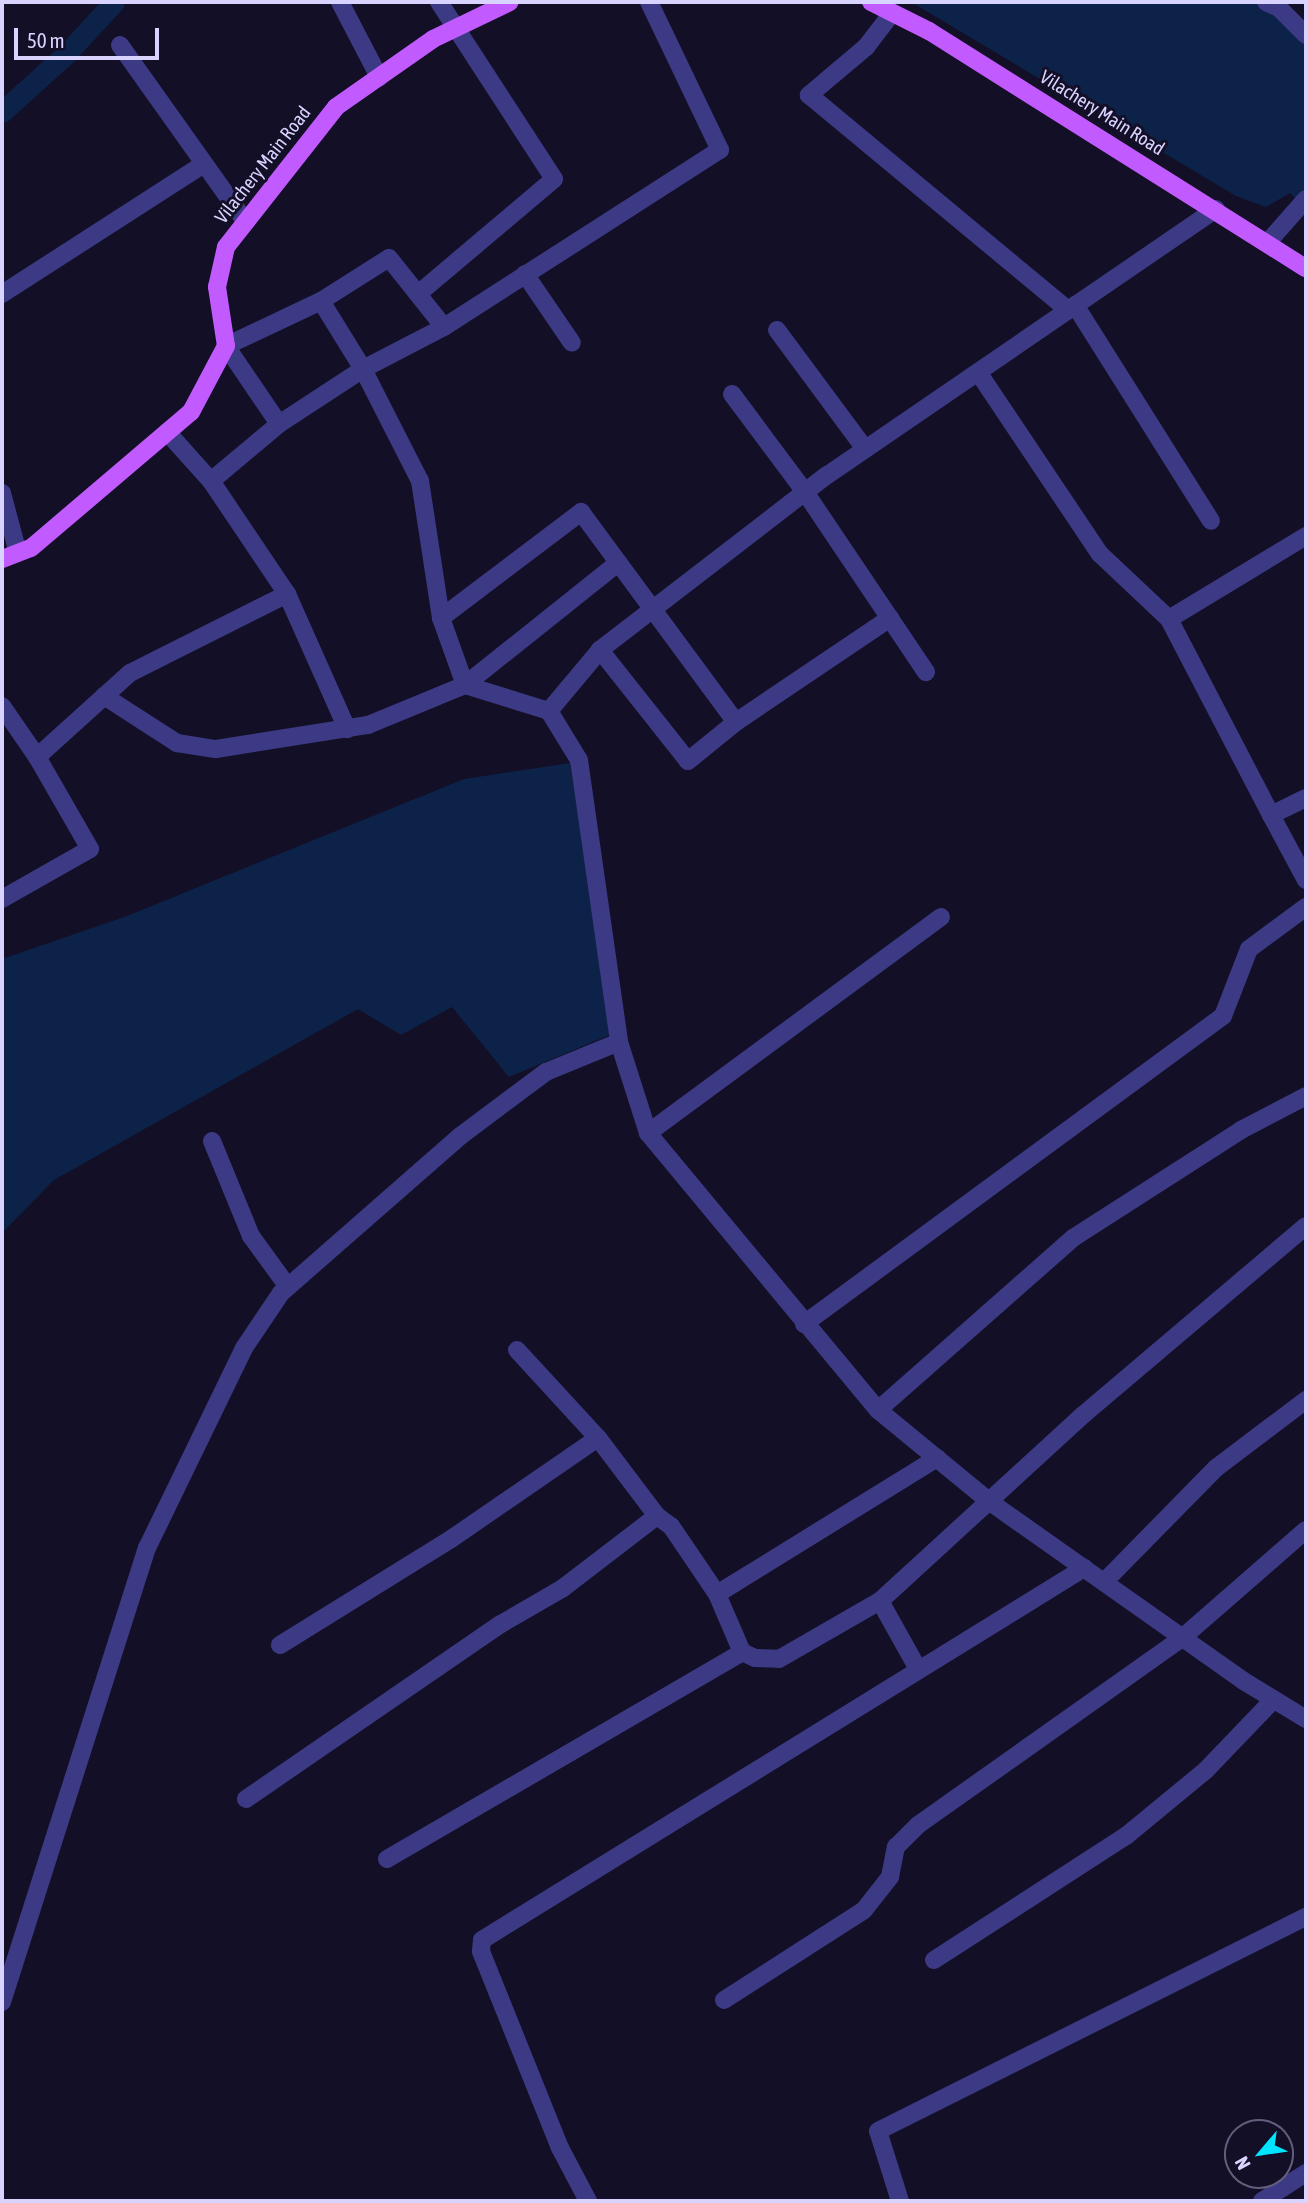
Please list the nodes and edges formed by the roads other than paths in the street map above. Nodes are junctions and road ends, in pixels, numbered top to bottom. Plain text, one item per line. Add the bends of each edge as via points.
1 (340, 2) edge
2 (439, 2) edge
3 (510, 2) edge
4 (649, 2) edge
5 (870, 2) edge
6 (1266, 2) edge
7 (892, 13) junction
8 (454, 29) junction
9 (1306, 35) edge
10 (120, 45) dead end
11 (379, 77) junction
12 (202, 165) junction
13 (1302, 204) edge
14 (1216, 209) junction
15 (246, 222) junction
16 (1268, 242) junction
17 (1306, 268) edge
18 (524, 274) junction
19 (2, 293) edge
20 (418, 294) junction
21 (321, 301) junction
22 (1071, 308) junction
23 (444, 327) junction
24 (777, 330) dead end
25 (572, 344) dead end
26 (226, 346) junction
27 (363, 369) junction
28 (978, 372) junction
29 (732, 394) dead end
30 (279, 424) junction
31 (167, 432) junction
32 (865, 449) junction
33 (211, 481) junction
34 (805, 492) junction
35 (2, 493) edge
36 (1211, 521) dead end
37 (1306, 536) edge
38 (10, 556) edge
39 (618, 564) junction
40 (287, 594) junction
41 (652, 610) junction
42 (441, 618) junction
43 (890, 618) junction
44 (1169, 619) junction
45 (600, 650) junction
46 (926, 672) dead end
47 (465, 685) junction
48 (104, 696) junction
49 (2, 706) edge
50 (549, 711) junction
51 (736, 722) junction
52 (346, 729) junction
53 (37, 757) junction
54 (1306, 798) edge
55 (1271, 815) junction
56 (1306, 880) edge
57 (2, 899) edge
58 (1306, 907) edge
59 (941, 917) dead end
60 (619, 1042) junction
61 (1306, 1096) edge
62 (648, 1133) junction
63 (212, 1141) dead end
64 (1306, 1226) edge
65 (288, 1287) junction
66 (804, 1324) junction
67 (517, 1350) dead end
68 (1306, 1400) edge
69 (878, 1410) junction
70 (598, 1438) junction
71 (937, 1458) junction
72 (990, 1502) junction
73 (657, 1516) junction
74 (1306, 1530) edge
75 (1084, 1568) junction
76 (1104, 1582) junction
77 (718, 1594) junction
78 (880, 1601) junction
79 (1182, 1638) junction
80 (280, 1646) dead end
81 (742, 1652) junction
82 (918, 1669) junction
83 (1274, 1699) junction
84 (1306, 1719) edge
85 (246, 1799) dead end
86 (387, 1859) dead end
87 (1306, 1917) edge
88 (934, 1960) dead end
89 (724, 2000) dead end
90 (2, 2002) edge
91 (1306, 2173) edge
92 (1271, 2199) edge
93 (588, 2201) edge
94 (900, 2201) edge

1 - 11 street
2 - 8 street
3 - 8 main road, Vilachery Main Road
4 - 18 street via 720,150
5 - 7 main road, Vilachery Main Road
6 - 9 street via 1279,8
7 - 14 main road, Vilachery Main Road
7 - 22 street via 866,47 810,95
8 - 11 main road, Vilachery Main Road
8 - 20 street via 554,179
10 - 12 street
11 - 15 main road, Vilachery Main Road via 336,107
12 - 15 street
12 - 19 street
13 - 16 street
14 - 16 main road, Vilachery Main Road
14 - 22 street
15 - 26 main road, Vilachery Main Road via 220,263 217,287
16 - 17 main road, Vilachery Main Road
18 - 23 street
18 - 25 street
20 - 21 street via 389,258
20 - 23 street
21 - 26 street
21 - 27 street
22 - 28 street
22 - 36 street
23 - 27 street
24 - 32 street
26 - 30 street
26 - 31 main road via 191,412
27 - 30 street
27 - 42 street via 420,481
28 - 32 street
28 - 44 street via 1100,554
29 - 34 street
30 - 33 street
31 - 33 street
31 - 38 main road via 31,548
32 - 34 street
33 - 40 street
34 - 41 street
34 - 43 street
35 - 38 street
37 - 44 street
39 - 41 street
39 - 42 street via 581,512
39 - 47 street
40 - 48 street via 130,673
40 - 52 street
41 - 45 street
41 - 51 street
42 - 47 street
43 - 46 street
43 - 51 street
44 - 55 street
45 - 50 street
45 - 51 street via 688,761
47 - 50 street
47 - 52 street via 396,717
48 - 52 street via 177,743 216,749
48 - 53 street
49 - 53 street
50 - 60 street via 579,760
53 - 57 street via 90,849
54 - 55 street
55 - 56 street
58 - 66 street via 1249,949 1223,1016
59 - 62 street
60 - 62 street
60 - 65 street via 546,1072 459,1137
61 - 69 street via 1241,1130 1073,1238
62 - 66 street
63 - 65 street via 251,1236
64 - 72 street via 1083,1415
65 - 90 street via 244,1348 147,1548
66 - 69 street
67 - 70 street
68 - 76 street via 1216,1468
69 - 71 street
70 - 73 street
70 - 80 street via 451,1539
71 - 72 street
71 - 77 street
72 - 75 street
72 - 78 street
73 - 77 street via 671,1526
73 - 85 street via 563,1588 501,1624
74 - 79 street
75 - 76 street
75 - 82 street
76 - 79 street
77 - 81 street
78 - 81 street via 779,1659
78 - 82 street
79 - 83 street
79 - 89 street via 918,1825 897,1847 890,1877 864,1910
81 - 86 street
82 - 93 street via 482,1940 481,1951 560,2148
83 - 84 street
83 - 88 street via 1206,1770 1126,1836
87 - 94 street via 878,2131
91 - 92 street

